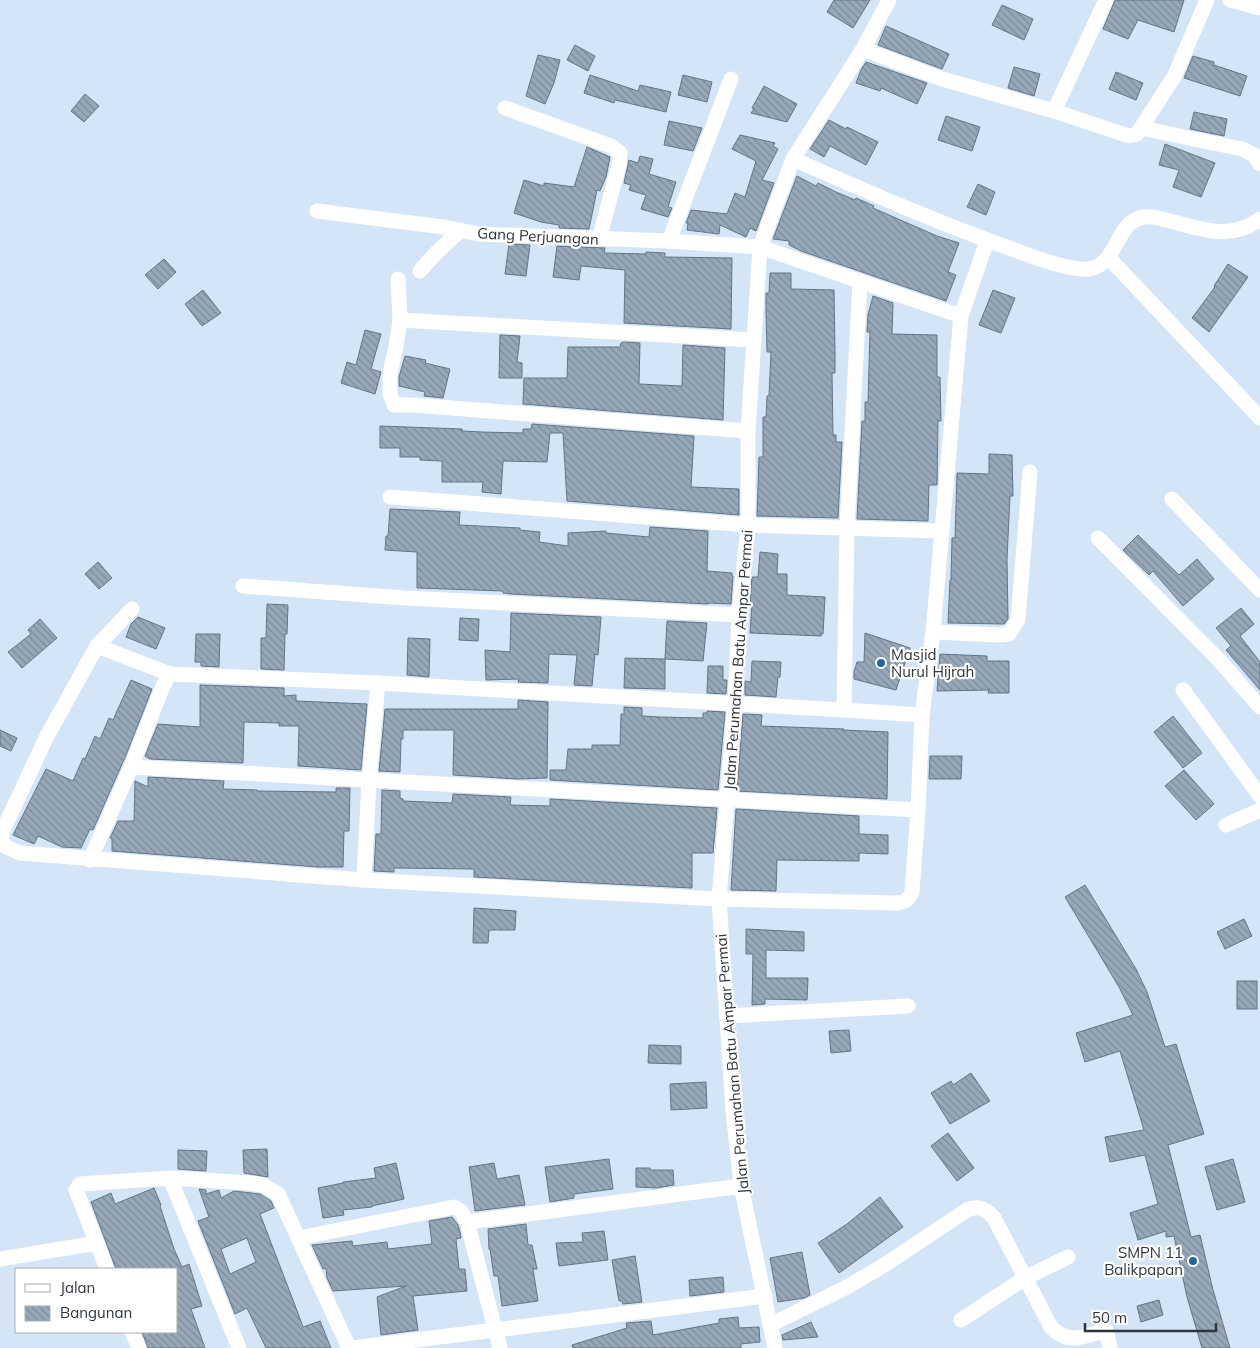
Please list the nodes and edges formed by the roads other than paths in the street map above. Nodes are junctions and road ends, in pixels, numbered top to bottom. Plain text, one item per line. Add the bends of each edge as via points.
1 (889, 0) edge
2 (1106, 0) edge
3 (1207, 0) edge
4 (1230, 0) edge
5 (1260, 8) edge
6 (863, 49) junction
7 (731, 79) dead end
8 (505, 108) dead end
9 (1054, 111) junction
10 (1141, 128) junction
11 (793, 159) junction
12 (1260, 164) edge
13 (317, 211) dead end
14 (1260, 219) edge
15 (461, 230) junction
16 (599, 238) junction
17 (669, 241) junction
18 (987, 241) junction
19 (760, 247) junction
20 (1108, 258) junction
21 (420, 271) dead end
22 (398, 279) dead end
23 (860, 282) junction
24 (961, 316) junction
25 (400, 320) junction
26 (754, 340) junction
27 (1260, 418) edge
28 (748, 431) junction
29 (1030, 472) dead end
30 (390, 497) dead end
31 (1172, 499) dead end
32 (748, 525) junction
33 (847, 528) junction
34 (941, 531) junction
35 (1098, 538) dead end
36 (243, 586) dead end
37 (1260, 590) edge
38 (132, 609) dead end
39 (740, 615) junction
40 (933, 632) junction
41 (97, 646) junction
42 (170, 674) junction
43 (378, 683) junction
44 (1183, 690) dead end
45 (735, 702) junction
46 (1260, 707) edge
47 (844, 710) junction
48 (922, 715) junction
49 (131, 767) junction
50 (369, 780) junction
51 (1260, 796) edge
52 (727, 800) junction
53 (918, 810) junction
54 (1260, 810) edge
55 (1226, 825) dead end
56 (90, 860) junction
57 (364, 880) junction
58 (719, 899) junction
59 (908, 1006) dead end
60 (727, 1016) junction
61 (170, 1178) junction
62 (741, 1186) junction
63 (467, 1222) junction
64 (298, 1238) junction
65 (97, 1243) junction
66 (1068, 1257) dead end
67 (0, 1258) edge
68 (107, 1268) edge
69 (1025, 1278) junction
70 (765, 1296) junction
71 (961, 1320) dead end
72 (770, 1325) junction
73 (496, 1331) junction
74 (132, 1333) edge
75 (139, 1348) edge
76 (239, 1348) edge
77 (350, 1348) edge
78 (500, 1348) edge
79 (775, 1348) edge
80 (1110, 1348) edge

1 - 6 street, Jalan Perumahan Batu Ampar Permai
2 - 9 street
3 - 10 street via 1174,77
4 - 5 street
6 - 9 street via 939,78
6 - 11 street, Jalan Perumahan Batu Ampar Permai
7 - 17 street
8 - 16 street via 611,146 620,153
9 - 10 street via 1129,136 1138,134
10 - 12 street via 1242,148 1254,155
11 - 18 street
11 - 19 street, Jalan Perumahan Batu Ampar Permai
13 - 15 street, Gang Perjuangan
14 - 20 street via 1242,230 1212,232 1156,217 1142,217 1126,227
15 - 16 street, Gang Perjuangan via 479,234
15 - 21 street
16 - 17 street, Gang Perjuangan
17 - 19 street, Gang Perjuangan
18 - 20 street via 1052,263 1088,269 1102,265
18 - 24 street
19 - 23 street, Gang Perjuangan
19 - 26 street, Jalan Perumahan Batu Ampar Permai
20 - 27 street
22 - 25 street
23 - 24 street, Gang Perjuangan
23 - 33 street
24 - 34 street
25 - 26 street
25 - 28 street via 390,373 390,394 394,405
26 - 28 street, Jalan Perumahan Batu Ampar Permai
28 - 32 street, Jalan Perumahan Batu Ampar Permai
29 - 40 street via 1018,620 1010,634
30 - 32 street
31 - 37 street
32 - 33 street
32 - 39 street, Jalan Perumahan Batu Ampar Permai
33 - 34 street
33 - 47 street
34 - 40 street
35 - 46 street via 1220,661
36 - 39 street
38 - 41 street
39 - 45 street, Jalan Perumahan Batu Ampar Permai
40 - 48 street
41 - 42 street
41 - 56 street via 47,736 1,839 4,846 20,853
42 - 43 street
42 - 49 street
43 - 45 street
43 - 50 street
44 - 51 street
45 - 47 street
45 - 52 street, Jalan Perumahan Batu Ampar Permai
47 - 48 street
48 - 53 street
49 - 50 street
49 - 56 street
50 - 52 street
50 - 57 street
52 - 53 street
52 - 58 street, Jalan Perumahan Batu Ampar Permai
53 - 58 street via 912,892 905,902
54 - 55 street
56 - 57 street
57 - 58 street
58 - 60 street, Jalan Perumahan Batu Ampar Permai
59 - 60 street
60 - 62 street, Jalan Perumahan Batu Ampar Permai
61 - 64 street via 263,1185 278,1194
61 - 65 street via 80,1184 76,1190
61 - 76 street
62 - 63 street
62 - 70 street, Jalan Perumahan Batu Ampar Permai
63 - 64 street via 461,1211 454,1207
63 - 73 street
64 - 77 street
65 - 67 street
65 - 68 street
66 - 69 street
69 - 71 street
69 - 72 street via 994,1218 988,1211 974,1207 886,1264
69 - 80 street via 1051,1328 1060,1336 1076,1339 1106,1330
70 - 72 street, Jalan Perumahan Batu Ampar Permai
70 - 73 street
72 - 79 street, Jalan Perumahan Batu Ampar Permai
73 - 77 street
73 - 78 street
74 - 75 street

